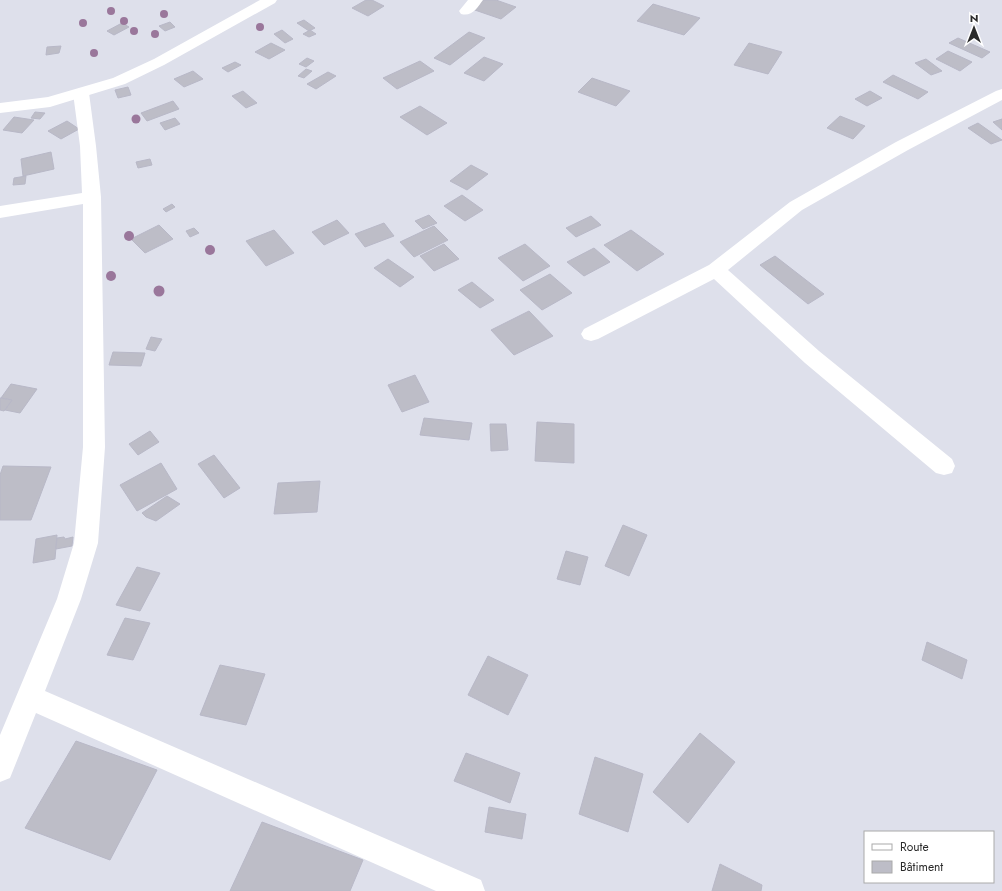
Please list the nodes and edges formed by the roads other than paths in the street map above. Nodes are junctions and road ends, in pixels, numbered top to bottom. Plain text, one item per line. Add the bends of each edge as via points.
1 (270, 0) edge
2 (476, 0) edge
3 (466, 11) dead end
4 (81, 93) junction
5 (1002, 94) edge
6 (0, 108) edge
7 (92, 197) junction
8 (0, 212) edge
9 (716, 270) junction
10 (591, 334) dead end
11 (944, 466) dead end
12 (29, 697) junction
13 (0, 768) edge
14 (470, 891) edge

1 - 4 street via 159,62 119,81
2 - 3 street
4 - 6 street via 50,102
4 - 7 street
5 - 9 street via 902,146 796,206
7 - 8 street
7 - 12 street via 94,447 86,543 69,599
9 - 10 street
9 - 11 street via 812,358
12 - 13 street
12 - 14 street

